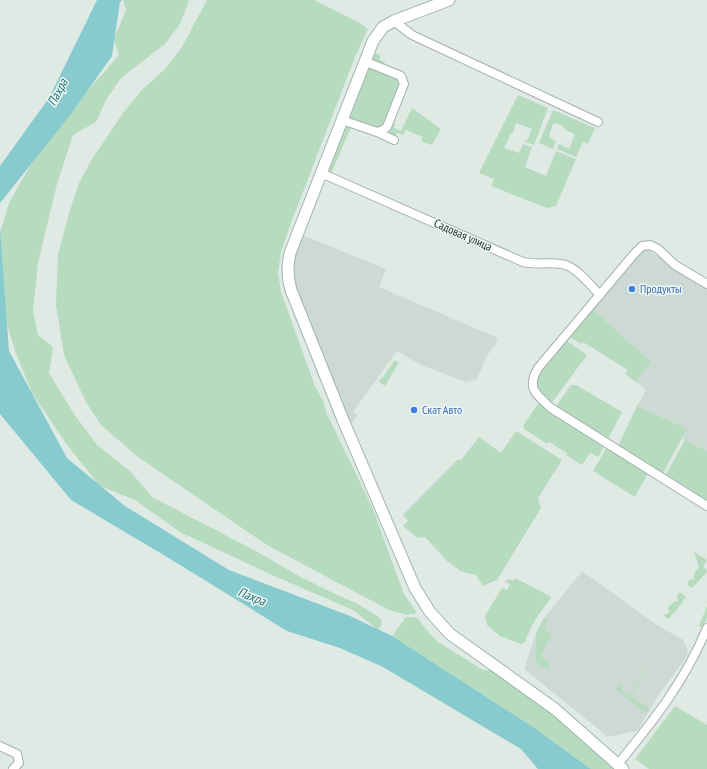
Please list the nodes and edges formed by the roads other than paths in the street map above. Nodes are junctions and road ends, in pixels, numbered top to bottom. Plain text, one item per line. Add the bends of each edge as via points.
1 (449, 0) edge
2 (394, 21) junction
3 (364, 61) junction
4 (342, 120) junction
5 (598, 122) dead end
6 (377, 132) junction
7 (394, 140) dead end
8 (321, 173) junction
9 (707, 284) edge
10 (600, 295) junction
11 (707, 506) edge
12 (707, 628) edge
13 (0, 746) edge
14 (621, 766) edge
15 (13, 769) edge

1 - 2 main road
2 - 3 main road via 377,33
2 - 5 street via 412,35
3 - 4 main road
3 - 6 street via 401,76 404,84 387,127
4 - 6 street
4 - 8 main road
6 - 7 street
8 - 10 street, Садовая улица via 523,262 567,265
8 - 14 main road via 290,253 288,278 343,420 415,588 430,612 450,634 555,709
9 - 10 street via 675,265 650,245 642,246 635,252
10 - 11 street via 538,368 532,378 534,390 551,408
12 - 14 street via 667,702
13 - 15 street via 17,754 19,763

